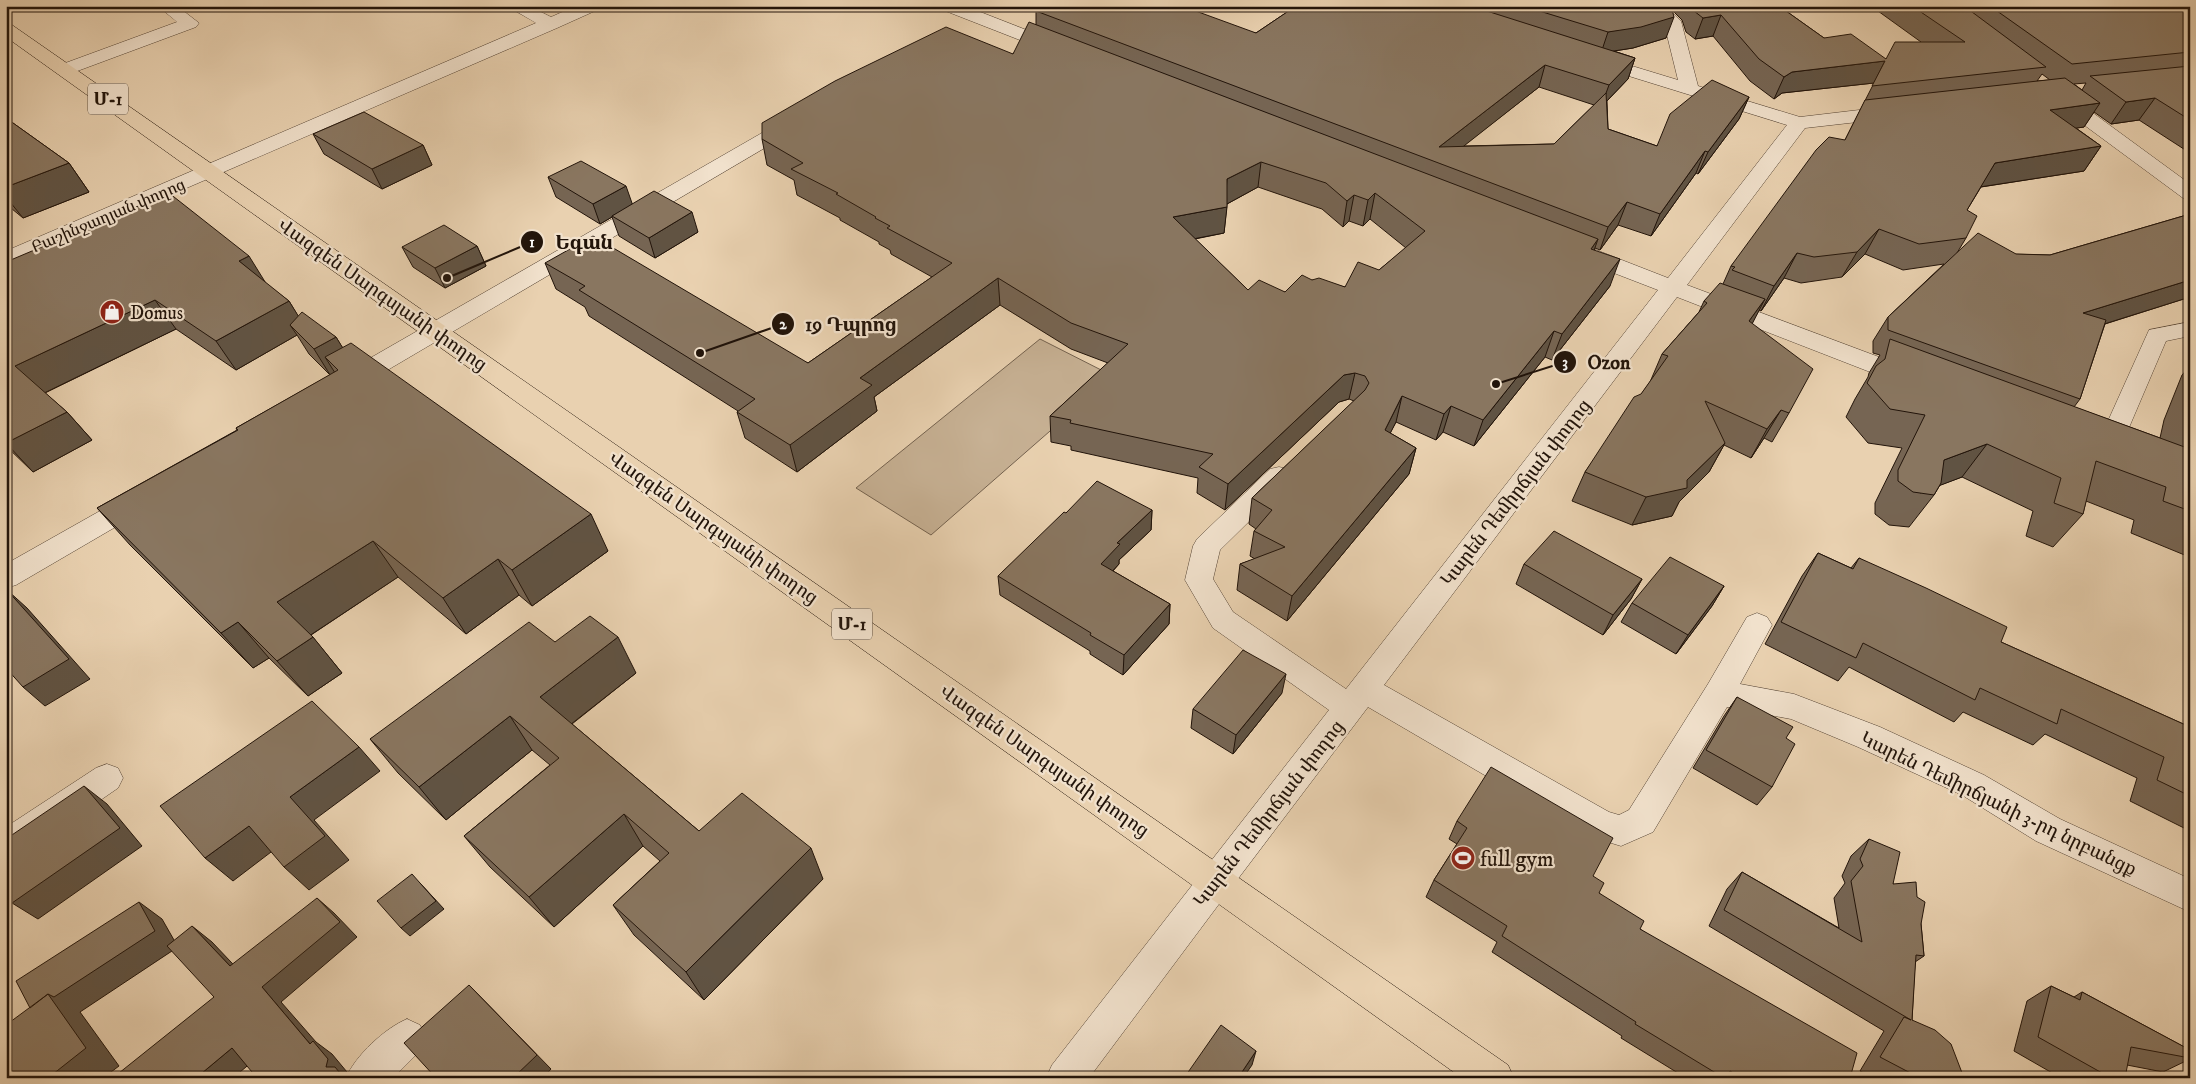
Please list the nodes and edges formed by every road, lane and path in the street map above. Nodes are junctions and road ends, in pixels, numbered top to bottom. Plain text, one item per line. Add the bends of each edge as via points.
1 (166, 6) edge
2 (515, 6) edge
3 (591, 6) edge
4 (949, 6) edge
5 (1656, 6) edge
6 (984, 11) edge
7 (551, 24) junction
8 (6, 29) edge
9 (949, 31) edge
10 (1575, 54) edge
11 (1077, 56) edge
12 (66, 69) junction
13 (1690, 89) junction
14 (2083, 90) edge
15 (1907, 111) edge
16 (813, 112) edge
17 (1799, 123) junction
18 (209, 171) junction
19 (2190, 194) edge
20 (1560, 245) edge
21 (6, 259) edge
22 (1672, 288) junction
23 (2190, 329) edge
24 (437, 331) junction
25 (1931, 386) edge
26 (327, 394) edge
27 (2107, 452) edge
28 (1300, 457) edge
29 (154, 493) edge
30 (6, 577) edge
31 (1757, 625) dead end
32 (1719, 693) junction
33 (1357, 698) junction
34 (107, 778) dead end
35 (6, 846) edge
36 (1216, 881) junction
37 (2190, 896) edge
38 (406, 1038) edge
39 (365, 1078) edge
40 (1065, 1078) edge
41 (1495, 1078) edge

1 - 12 street via 190,23
2 - 7 street
3 - 7 street, Բաշինջաղյան փողոց
4 - 6 street
5 - 13 street via 1672,20
6 - 9 street
6 - 11 street
7 - 18 street, Բաշինջաղյան փողոց
8 - 12 highway, Վազգեն Սարգսյանի փողոց / Մ-1
10 - 13 street
12 - 18 highway, Վազգեն Սարգսյանի փողոց / Մ-1
13 - 17 street
14 - 19 street via 2048,92
15 - 17 street
16 - 24 street
17 - 22 street, Կարեն Դեմիրճյան փողոց
18 - 21 street, Բաշինջաղյան փողոց
18 - 24 highway, Վազգեն Սարգսյանի փողոց / Մ-1
20 - 22 street
22 - 25 street
22 - 33 street, Կարեն Դեմիրճյան փողոց
23 - 27 street via 2157,335
24 - 26 street
24 - 36 highway, Վազգեն Սարգսյանի փողոց / Մ-1
28 - 33 street via 1207,546 1199,580 1223,620
29 - 30 street
31 - 32 street
32 - 33 street via 1641,821 1621,831 1600,825
32 - 37 street, Կարեն Դեմիրճյանի 3-րդ նրբանցք via 1794,707 1870,737 1973,785 2048,830
33 - 36 street, Կարեն Դեմիրճյան փողոց
34 - 35 street
36 - 40 street, Կարեն Դեմիրճյան փողոց
36 - 41 highway, Վազգեն Սարգսյանի փողոց / Մ-1
38 - 39 street

